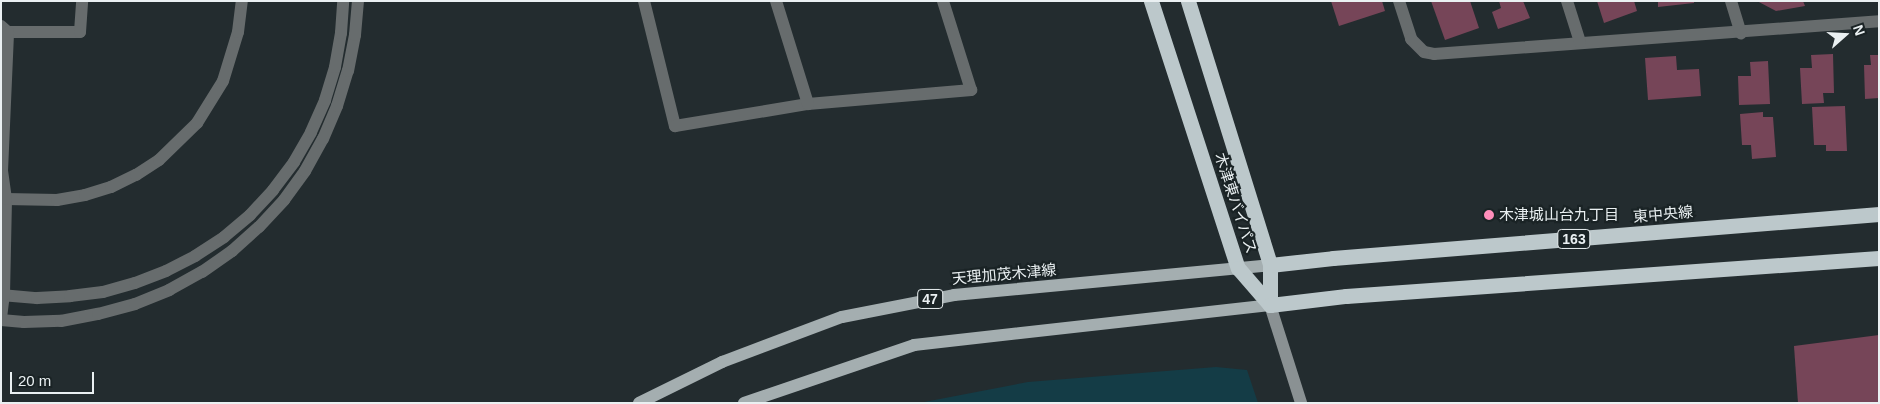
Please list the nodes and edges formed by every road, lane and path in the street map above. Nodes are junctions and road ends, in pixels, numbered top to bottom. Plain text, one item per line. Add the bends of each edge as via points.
1 (82, 1) edge
2 (242, 1) edge
3 (344, 1) edge
4 (358, 1) edge
5 (644, 1) edge
6 (776, 1) edge
7 (943, 1) edge
8 (1152, 1) edge
9 (1188, 1) edge
10 (1399, 1) edge
11 (1567, 1) edge
12 (1732, 1) edge
13 (1879, 21) edge
14 (5, 29) edge
15 (1741, 32) junction
16 (1580, 42) junction
17 (808, 104) junction
18 (6, 199) junction
19 (1879, 214) edge
20 (1879, 258) edge
21 (1270, 265) junction
22 (1238, 268) junction
23 (3, 295) edge
24 (1270, 305) junction
25 (1, 319) edge
26 (639, 403) edge
27 (744, 403) edge
28 (1301, 403) edge

1 - 14 street via 80,32
2 - 18 street via 232,57 223,80 197,124 159,160 119,183 84,195 57,200
3 - 23 street via 335,67 315,124 274,190 250,215 195,256 135,283 103,292 70,296
4 - 25 street via 355,35 338,106 305,171 259,227 202,272 134,304 62,321
5 - 17 street via 675,126
6 - 17 street
7 - 17 street via 971,90
8 - 22 highway, 木津東バイパス
9 - 21 highway, 木津東バイパス
10 - 16 street via 1411,39 1424,52 1434,54
11 - 16 street
12 - 15 street
13 - 15 street
14 - 18 street via 2,171
15 - 16 street
18 - 23 street
19 - 21 highway, 東中央線 / 163
20 - 24 highway via 1346,296
21 - 22 main road, 天理加茂木津線 / 47
21 - 24 highway, 木津東バイパス
22 - 24 highway, 木津東バイパス
22 - 26 main road, 天理加茂木津線 / 47 via 954,295 842,317 722,362
23 - 25 street
24 - 27 main road via 914,345
24 - 28 street

